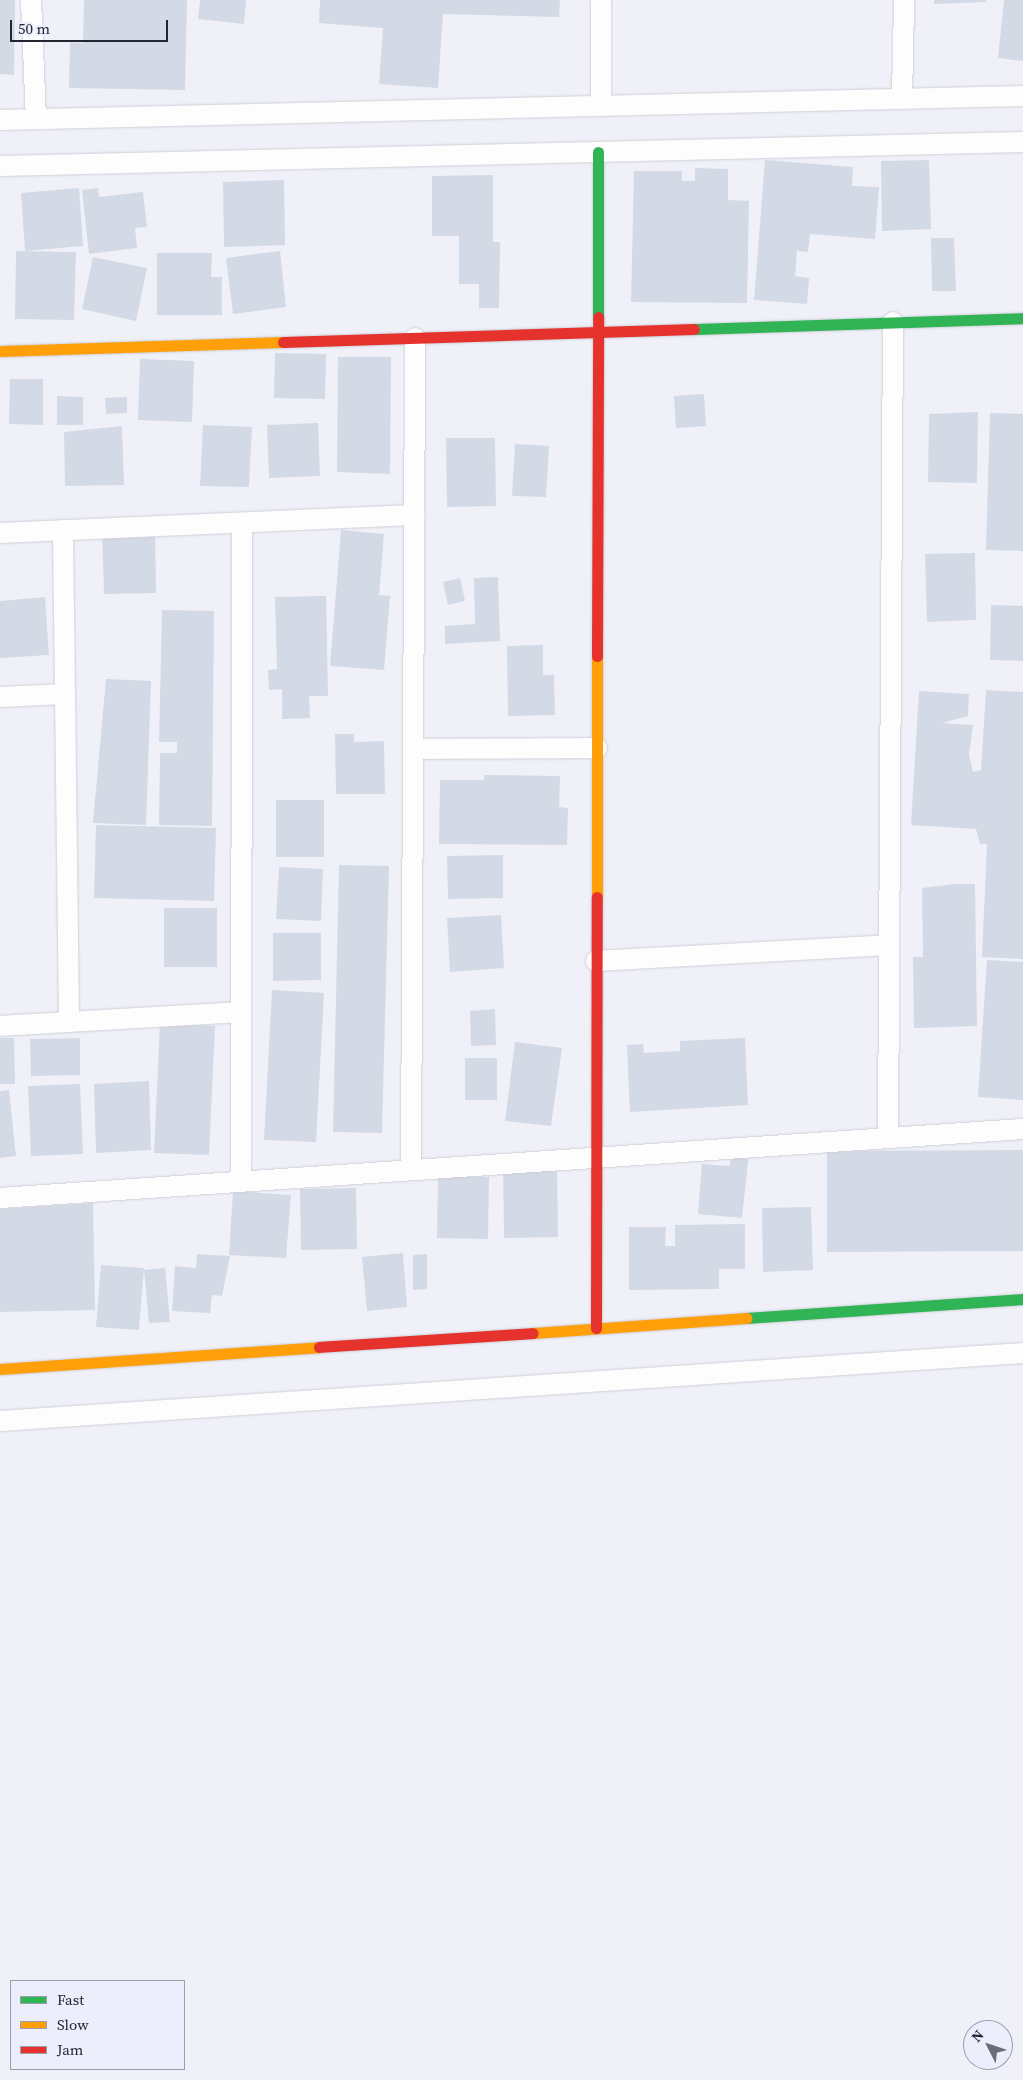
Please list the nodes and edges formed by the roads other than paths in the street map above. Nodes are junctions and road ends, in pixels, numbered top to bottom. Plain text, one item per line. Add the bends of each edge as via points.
1 (31, 0) edge
2 (601, 0) edge
3 (904, 0) edge
4 (1023, 96) edge
5 (902, 99) junction
6 (601, 106) junction
7 (36, 119) junction
8 (0, 120) edge
9 (1023, 142) edge
10 (598, 152) junction
11 (0, 166) edge
12 (1023, 318) edge
13 (893, 322) junction
14 (597, 332) junction
15 (415, 338) junction
16 (0, 351) edge
17 (414, 515) junction
18 (242, 523) junction
19 (63, 530) junction
20 (0, 533) edge
21 (65, 694) junction
22 (0, 698) edge
23 (597, 748) junction
24 (413, 749) junction
25 (889, 944) junction
26 (596, 961) junction
27 (241, 1012) junction
28 (68, 1022) junction
29 (0, 1026) edge
30 (1023, 1129) edge
31 (888, 1138) junction
32 (596, 1157) junction
33 (411, 1170) junction
34 (241, 1182) junction
35 (0, 1198) edge
36 (1023, 1299) edge
37 (596, 1328) junction
38 (1023, 1353) edge
39 (0, 1369) edge
40 (0, 1422) edge

1 - 7 street
2 - 6 street
3 - 5 street
4 - 5 street
5 - 6 street
6 - 7 street
7 - 8 street
9 - 10 street
10 - 11 street
10 - 14 street
12 - 13 street
13 - 14 street
13 - 25 street
14 - 15 street
14 - 23 street
15 - 16 street
15 - 17 street
17 - 18 street
17 - 24 street
18 - 19 street
18 - 27 street
19 - 20 street
19 - 21 street
21 - 22 street
21 - 28 street
23 - 24 street
23 - 26 street
24 - 33 street
25 - 26 street
25 - 31 street
26 - 32 street
27 - 28 street
27 - 34 street
28 - 29 street
30 - 31 street
31 - 32 street
32 - 33 street
32 - 37 street
33 - 34 street
34 - 35 street
36 - 37 street
37 - 39 street
38 - 40 street

